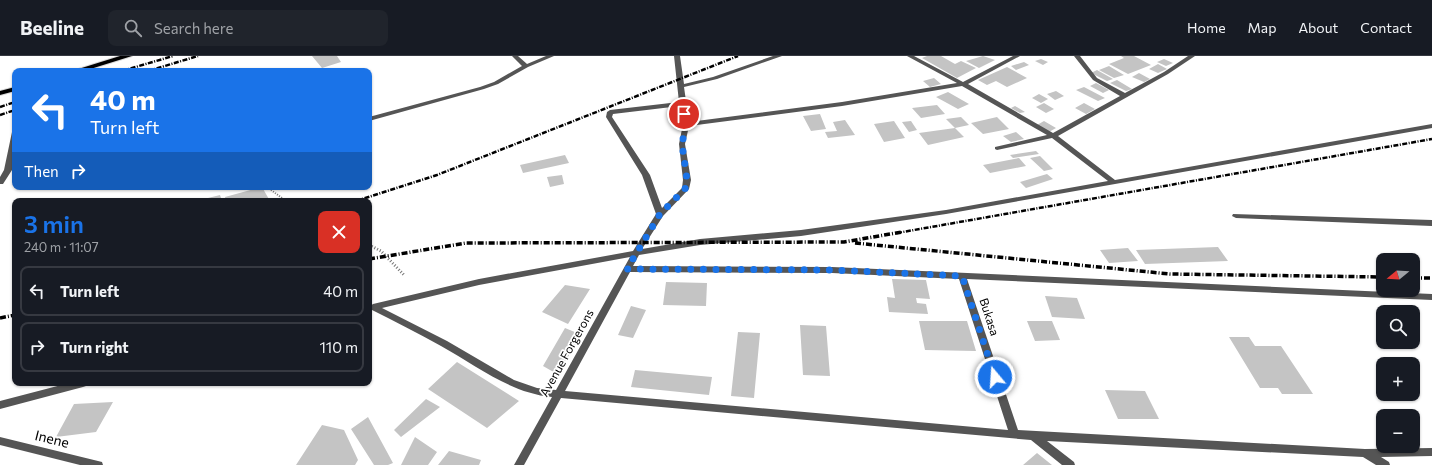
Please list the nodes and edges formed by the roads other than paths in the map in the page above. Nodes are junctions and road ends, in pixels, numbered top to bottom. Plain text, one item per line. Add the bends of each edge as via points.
1 (128, 56) edge
2 (515, 56) edge
3 (551, 56) edge
4 (677, 56) edge
5 (779, 56) edge
6 (910, 56) edge
7 (1017, 56) edge
8 (1077, 56) edge
9 (1192, 56) edge
10 (526, 66) junction
11 (86, 68) edge
12 (963, 84) junction
13 (681, 86) junction
14 (12, 90) edge
15 (0, 93) edge
16 (1125, 96) junction
17 (682, 104) junction
18 (372, 118) edge
19 (686, 124) junction
20 (1432, 126) edge
21 (1053, 136) junction
22 (12, 148) edge
23 (997, 148) dead end
24 (0, 182) edge
25 (1112, 182) junction
26 (660, 214) junction
27 (1236, 216) dead end
28 (1432, 223) edge
29 (636, 253) junction
30 (627, 269) junction
31 (962, 276) junction
32 (1432, 297) edge
33 (372, 308) edge
34 (372, 308) edge
35 (72, 386) edge
36 (558, 394) junction
37 (0, 405) edge
38 (1014, 434) junction
39 (1033, 436) junction
40 (0, 441) edge
41 (1432, 452) edge
42 (1365, 453) junction
43 (98, 465) edge
44 (519, 465) edge
45 (1070, 465) edge
46 (1385, 465) edge

1 - 11 main road
2 - 10 street
3 - 10 street
4 - 13 street
5 - 13 street via 715,78
6 - 12 street
7 - 12 street
8 - 16 street via 1095,79
9 - 16 street
10 - 18 street via 482,88
12 - 19 street via 842,104
12 - 21 street
13 - 17 street
14 - 15 main road
16 - 21 street
17 - 19 street
17 - 26 street via 610,112 609,117 646,175
19 - 26 street, Avenue Forgerons via 682,144 687,180 685,189
20 - 25 street
21 - 23 street
21 - 25 street
22 - 24 street via 8,170
25 - 29 street via 946,212 801,233 700,242
26 - 29 street, Avenue Forgerons
27 - 28 street
29 - 30 street, Avenue Forgerons
29 - 33 street via 479,282
30 - 31 street via 832,270
30 - 36 street, Avenue Forgerons
31 - 32 street
31 - 38 street, Bukasa
34 - 36 street via 444,343 511,383 537,392
35 - 37 street
36 - 38 street
36 - 44 street, Avenue Forgerons
38 - 39 street
39 - 42 street
39 - 45 street
40 - 43 street, Inene
41 - 42 street
42 - 46 street

